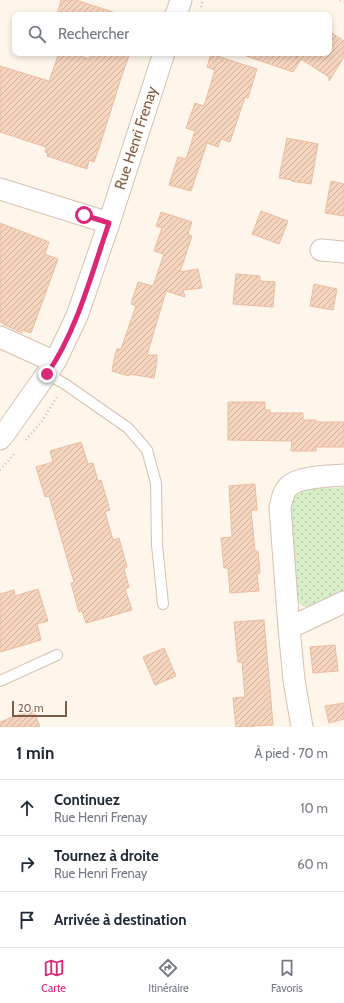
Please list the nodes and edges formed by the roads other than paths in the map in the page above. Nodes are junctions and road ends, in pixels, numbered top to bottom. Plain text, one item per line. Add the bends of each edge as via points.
1 (181, 0) edge
2 (177, 12) edge
3 (163, 56) edge
4 (0, 189) edge
5 (109, 223) junction
6 (321, 250) dead end
7 (344, 252) edge
8 (0, 337) edge
9 (51, 368) junction
10 (0, 439) edge
11 (344, 476) edge
12 (344, 602) edge
13 (163, 604) dead end
14 (289, 628) junction
15 (57, 655) dead end
16 (0, 681) edge
17 (302, 727) edge

1 - 2 street
3 - 5 street, Rue Henri Frenay
4 - 5 street
5 - 9 street, Rue Henri Frenay via 77,316
6 - 7 street
8 - 9 street
9 - 10 street, Rue Henri Frenay
9 - 13 lane via 65,384 128,428 147,450 156,483
11 - 14 street via 298,481 289,486 283,494 280,508
12 - 14 street
14 - 17 street
15 - 16 lane

